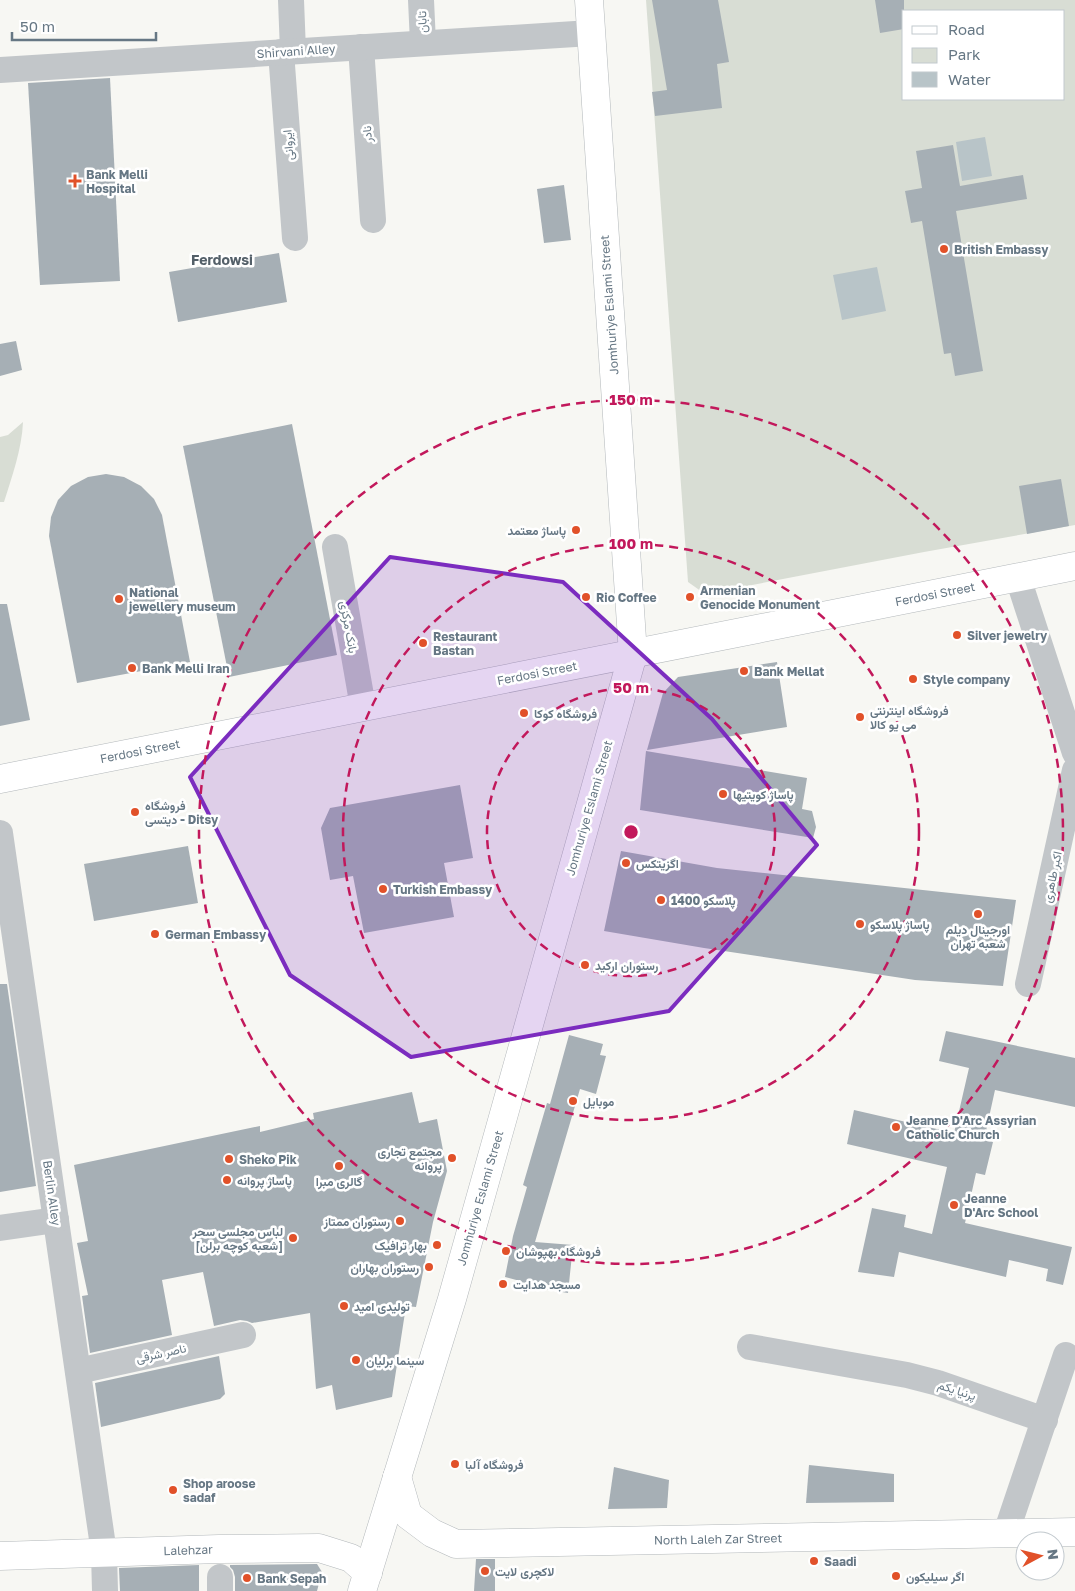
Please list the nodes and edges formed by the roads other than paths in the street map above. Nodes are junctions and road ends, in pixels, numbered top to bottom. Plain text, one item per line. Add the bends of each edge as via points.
1 (291, 0) edge
2 (421, 0) edge
3 (589, 0) edge
4 (591, 33) junction
5 (423, 43) junction
6 (361, 47) junction
7 (287, 52) junction
8 (0, 70) edge
9 (373, 220) dead end
10 (295, 238) dead end
11 (335, 547) dead end
12 (1075, 566) edge
13 (1018, 578) junction
14 (633, 654) junction
15 (362, 707) junction
16 (1075, 753) edge
17 (1075, 770) edge
18 (0, 779) edge
19 (0, 833) edge
20 (1028, 984) dead end
21 (56, 1220) junction
22 (0, 1228) edge
23 (243, 1336) dead end
24 (750, 1347) dead end
25 (1066, 1355) dead end
26 (78, 1371) junction
27 (1045, 1420) junction
28 (397, 1478) junction
29 (1075, 1532) edge
30 (1006, 1533) junction
31 (104, 1552) junction
32 (0, 1556) edge
33 (365, 1582) edge
34 (105, 1591) edge

1 - 7 street, ایروانی
2 - 5 street, تابان
3 - 4 main road, Jomhuriye Eslami Street
4 - 5 street, Shirvani Alley
4 - 14 main road, Jomhuriye Eslami Street
5 - 6 street, Shirvani Alley
6 - 7 street, Shirvani Alley
6 - 9 street, نادر
7 - 8 street, Shirvani Alley
7 - 10 street, ایروانی
11 - 15 street, بانک مرکزی
12 - 13 main road, Ferdosi Street
13 - 14 main road, Ferdosi Street
13 - 16 street
14 - 15 main road, Ferdosi Street
14 - 28 main road, Jomhuriye Eslami Street via 454,1290
15 - 18 main road, Ferdosi Street
17 - 20 street, اکبر طاهری
19 - 21 street, Berlin Alley
21 - 22 street
21 - 26 street, Berlin Alley
23 - 26 street, ناصر شرقی
24 - 27 street, پرنیا یکم via 907,1375
25 - 27 street
26 - 31 street, Berlin Alley
27 - 30 street
28 - 30 main road, North Laleh Zar Street via 408,1515 432,1533 456,1544
28 - 33 main road, Jomhuriye Eslami Street
29 - 30 main road, North Laleh Zar Street
31 - 32 main road, Lalehzar
31 - 33 main road, Lalehzar via 319,1548 350,1558
31 - 34 street, Berlin Alley

